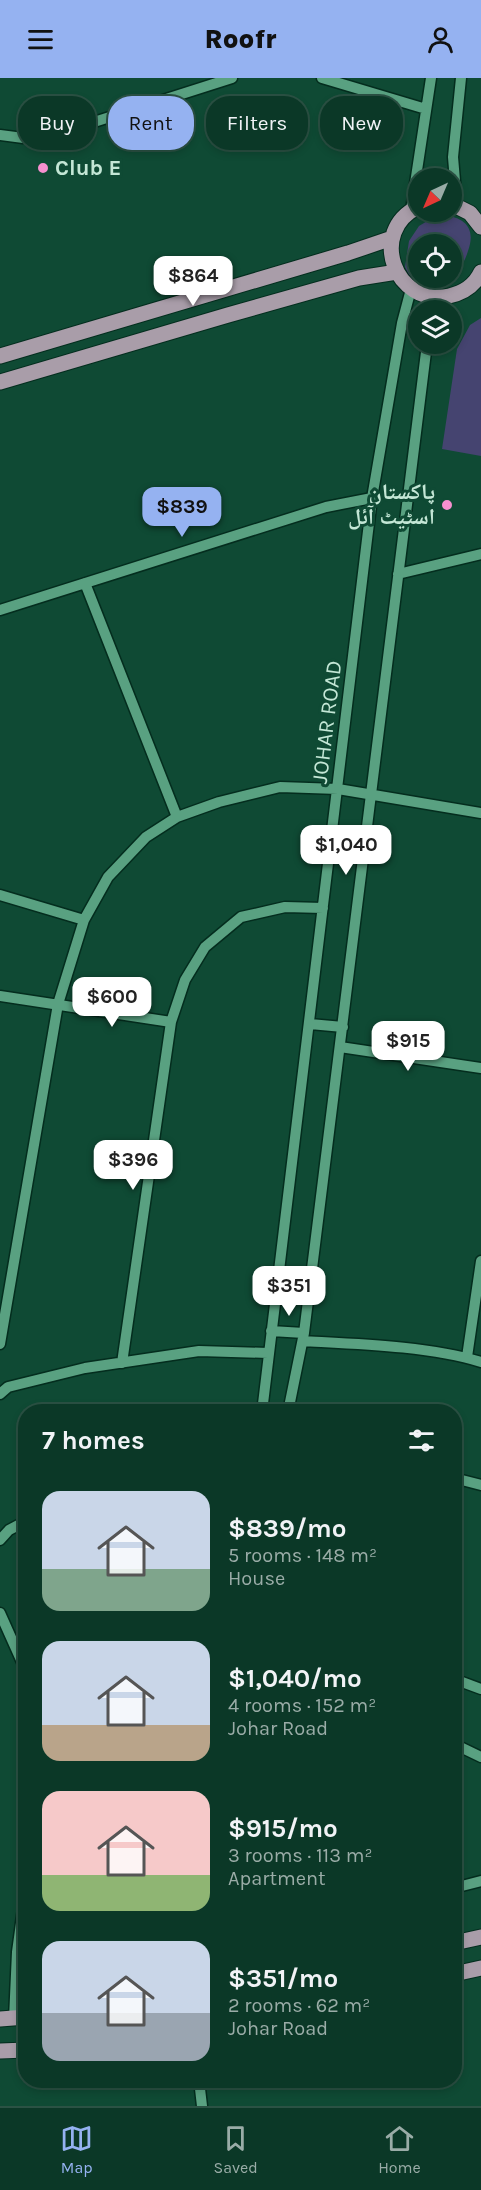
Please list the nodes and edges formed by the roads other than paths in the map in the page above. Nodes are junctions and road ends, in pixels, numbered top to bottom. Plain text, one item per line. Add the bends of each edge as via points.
1 (232, 78) edge
2 (322, 78) edge
3 (431, 78) edge
4 (461, 78) edge
5 (426, 109) junction
6 (0, 135) edge
7 (419, 168) edge
8 (453, 168) edge
9 (476, 212) edge
10 (408, 215) edge
11 (481, 227) edge
12 (392, 238) junction
13 (397, 272) junction
14 (481, 272) edge
15 (411, 289) junction
16 (432, 300) edge
17 (447, 300) edge
18 (426, 354) edge
19 (0, 356) edge
20 (0, 382) edge
21 (372, 498) junction
22 (481, 554) edge
23 (398, 574) junction
24 (86, 584) junction
25 (0, 610) edge
26 (338, 789) junction
27 (370, 795) junction
28 (481, 813) edge
29 (177, 817) junction
30 (0, 895) edge
31 (323, 908) junction
32 (84, 920) junction
33 (0, 996) edge
34 (58, 1005) junction
35 (171, 1022) junction
36 (310, 1024) junction
37 (343, 1027) junction
38 (340, 1047) junction
39 (481, 1068) edge
40 (481, 1261) edge
41 (271, 1331) junction
42 (304, 1337) junction
43 (0, 1344) edge
44 (268, 1353) junction
45 (467, 1357) junction
46 (481, 1362) edge
47 (122, 1363) junction
48 (0, 1394) edge
49 (263, 1404) edge
50 (290, 1404) edge
51 (462, 1480) edge
52 (481, 1485) edge
53 (18, 1525) edge
54 (0, 1540) edge
55 (0, 1613) edge
56 (18, 1653) edge
57 (462, 1682) edge
58 (481, 1689) edge
59 (462, 1748) edge
60 (481, 1757) edge
61 (481, 1881) edge
62 (462, 1886) edge
63 (481, 1938) edge
64 (462, 1942) edge
65 (481, 1968) edge
66 (462, 1972) edge
67 (18, 1977) edge
68 (13, 2018) edge
69 (18, 2050) edge
70 (0, 2051) edge
71 (200, 2088) edge
72 (202, 2106) edge

1 - 6 street via 69,130 31,139
2 - 5 street
3 - 5 street
4 - 8 street
5 - 7 street
9 - 11 main road
10 - 12 main road
12 - 13 main road via 392,261
12 - 19 main road
13 - 15 main road
13 - 20 main road via 359,278 250,308
14 - 17 main road via 468,288
15 - 16 main road
15 - 21 street, JOHAR ROAD
18 - 23 street
21 - 24 street via 326,507
21 - 26 street, JOHAR ROAD
22 - 23 street
23 - 27 street
24 - 25 street
24 - 29 street
26 - 27 street
26 - 29 street via 280,787
26 - 31 street, JOHAR ROAD
27 - 28 street
27 - 37 street
29 - 32 street via 146,837 108,877
30 - 32 street
31 - 35 street via 285,907 241,917 206,947 185,980
31 - 36 street, JOHAR ROAD
32 - 34 street
33 - 34 street
34 - 35 street
34 - 43 street
35 - 47 street
36 - 37 street
36 - 41 street, JOHAR ROAD
37 - 38 street
38 - 39 street
38 - 42 street
40 - 45 street
41 - 42 street
41 - 44 street, JOHAR ROAD
42 - 45 street
42 - 50 street
44 - 47 street via 199,1352
44 - 49 street, JOHAR ROAD
45 - 46 street
47 - 48 street via 8,1387
51 - 52 street
53 - 54 street
55 - 56 street
57 - 58 street
59 - 60 street
61 - 62 street
63 - 64 main road
65 - 66 main road
67 - 68 street
69 - 70 main road
71 - 72 street

